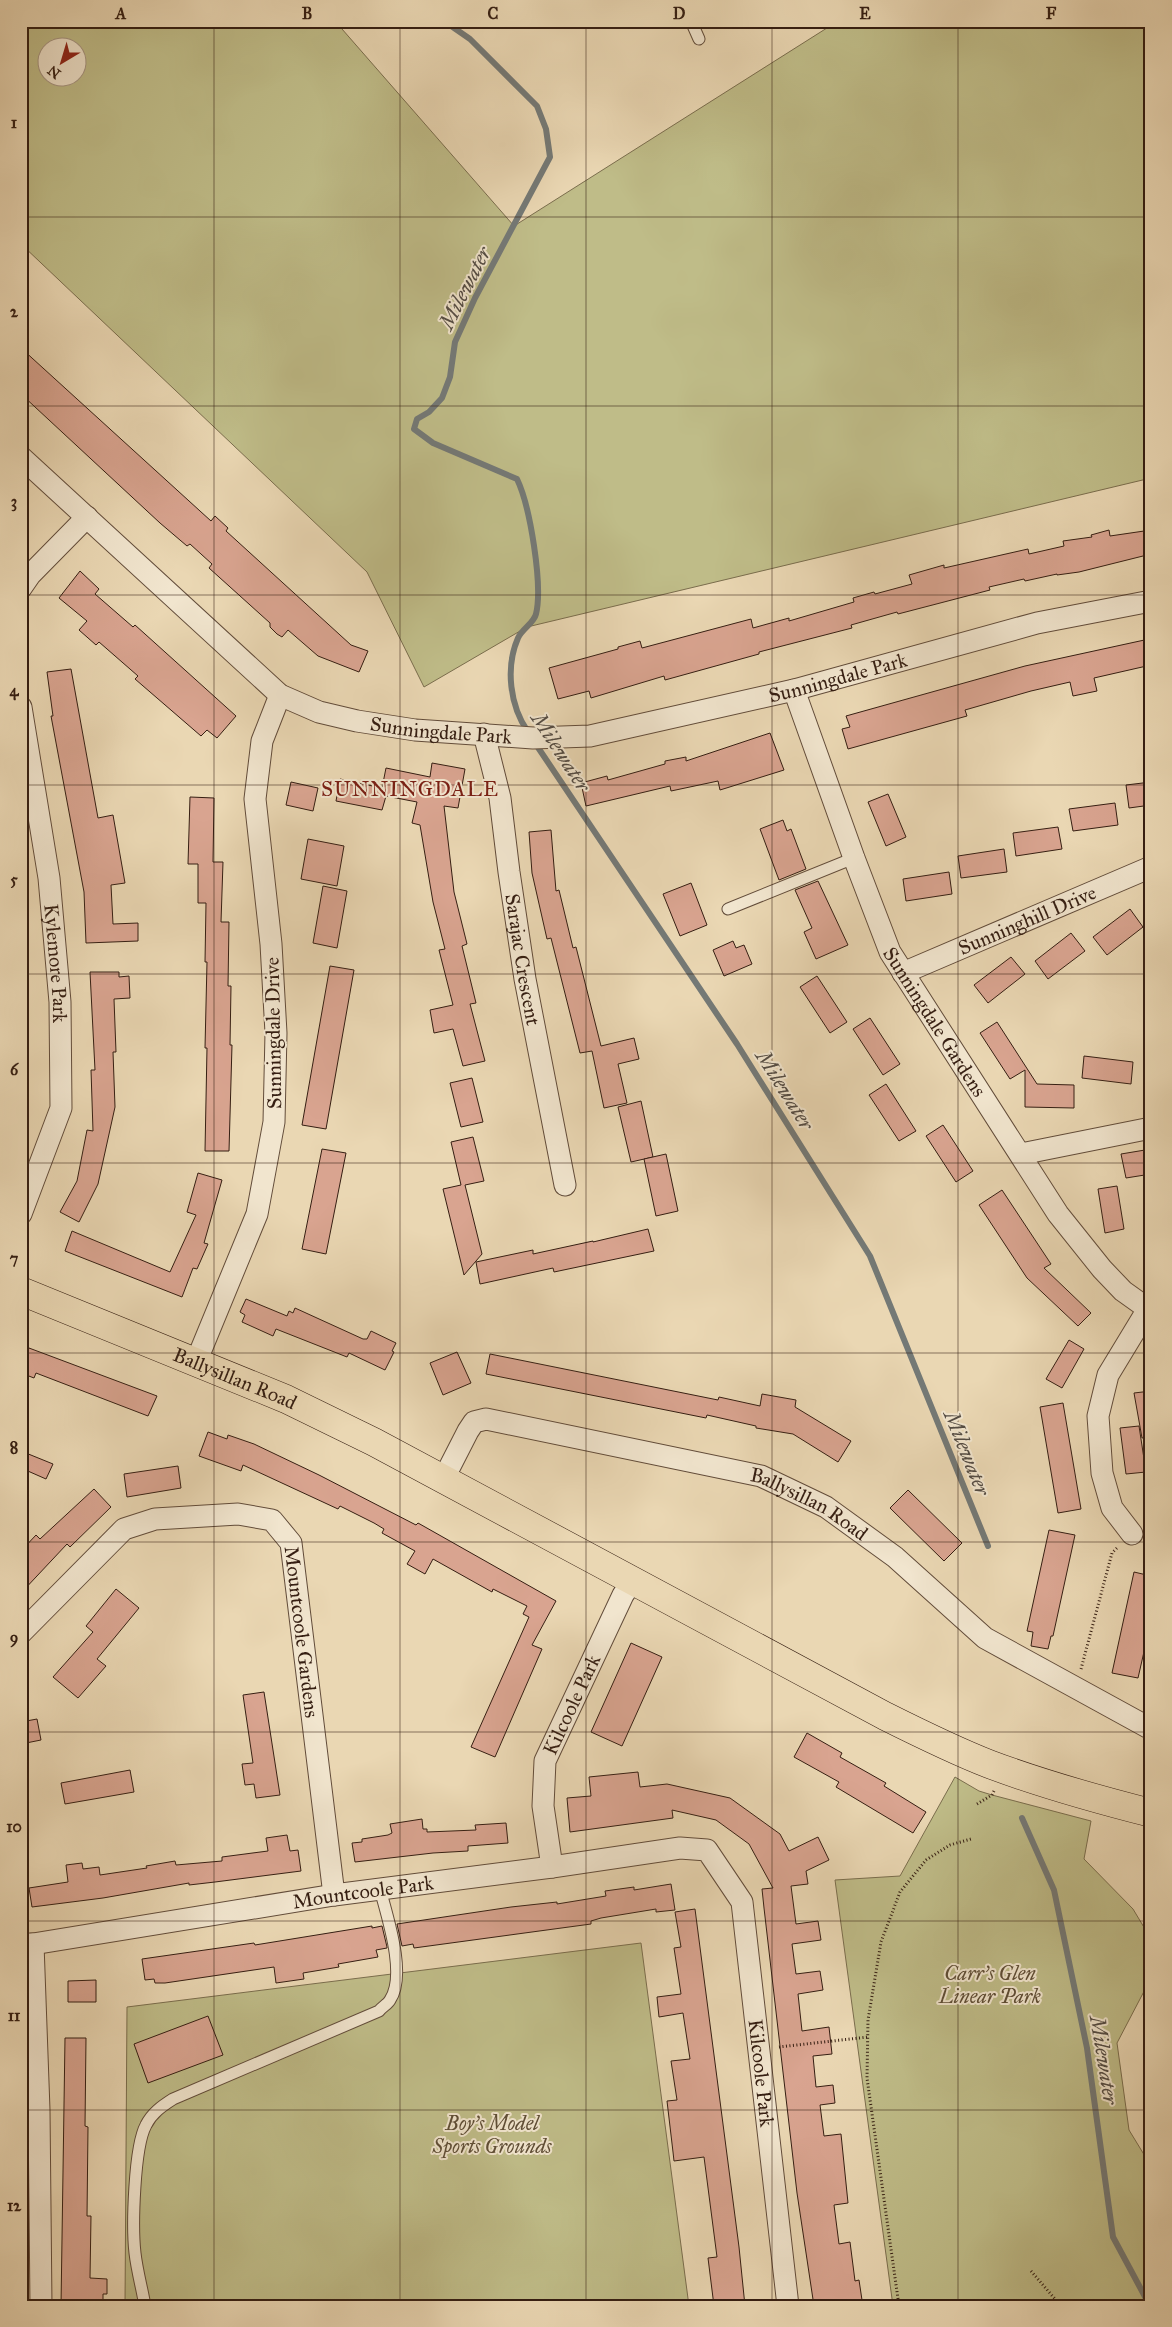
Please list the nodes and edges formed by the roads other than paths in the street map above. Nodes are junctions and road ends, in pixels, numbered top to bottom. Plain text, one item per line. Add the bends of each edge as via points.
1 (691, 21) edge
2 (699, 39) dead end
3 (21, 457) edge
4 (87, 517) junction
5 (21, 588) edge
6 (1151, 601) edge
7 (794, 690) junction
8 (280, 694) junction
9 (21, 706) edge
10 (484, 734) junction
11 (854, 858) junction
12 (1151, 867) edge
13 (728, 909) dead end
14 (903, 973) junction
15 (1151, 1128) edge
16 (1021, 1154) junction
17 (565, 1185) dead end
18 (21, 1214) edge
19 (21, 1291) edge
20 (1149, 1310) edge
21 (196, 1362) junction
22 (444, 1478) junction
23 (1132, 1534) road end
24 (634, 1580) junction
25 (21, 1633) edge
26 (1151, 1729) edge
27 (1151, 1813) edge
28 (707, 1850) joint
29 (552, 1867) junction
30 (380, 1889) junction
31 (334, 1895) junction
32 (27, 1944) edge
33 (41, 2306) edge
34 (145, 2306) edge
35 (788, 2306) edge

1 - 2 lane
3 - 4 street, Sunningdale Park
4 - 5 street
4 - 8 street, Sunningdale Park
6 - 7 street, Sunningdale Park via 1037,622
7 - 10 street, Sunningdale Park via 590,736 524,738
7 - 11 street, Sunningdale Gardens
8 - 10 street, Sunningdale Park via 319,712 357,721 415,730
8 - 21 street, Sunningdale Drive via 262,742 254,799 271,944 276,1032 274,1122 258,1214
9 - 18 street, Kylemore Park via 49,878 60,1002 61,1108
10 - 17 street, Sarajac Crescent via 500,798 525,979
11 - 13 lane
11 - 14 street, Sunningdale Gardens via 890,952
12 - 14 street, Sunninghill Drive
14 - 16 street, Sunningdale Gardens
15 - 16 street
16 - 20 street, Sunningdale Gardens via 1058,1214 1102,1269 1123,1291
19 - 21 highway, Ballysillan Road
20 - 23 street via 1108,1375 1098,1416 1102,1473 1112,1508
21 - 22 highway, Ballysillan Road via 286,1399
22 - 24 highway, Ballysillan Road
22 - 26 street, Ballysillan Road via 474,1422 486,1419 761,1476 826,1507 896,1557 985,1638
24 - 27 highway, Ballysillan Road via 884,1716 943,1744 989,1764 1090,1798
24 - 29 street, Kilcoole Park via 623,1595 545,1761 543,1806
25 - 31 street, Mountcoole Gardens via 124,1529 155,1520 238,1514 272,1520 291,1543
28 - 29 street, Mountcoole Park via 680,1848
28 - 35 street, Kilcoole Park via 742,1902
29 - 30 street, Mountcoole Park
30 - 31 street, Mountcoole Park
30 - 34 lane via 397,1973 390,2000 379,2010 173,2099 156,2111 145,2126 135,2184 135,2242
31 - 32 street, Mountcoole Park
32 - 33 street via 40,2110

